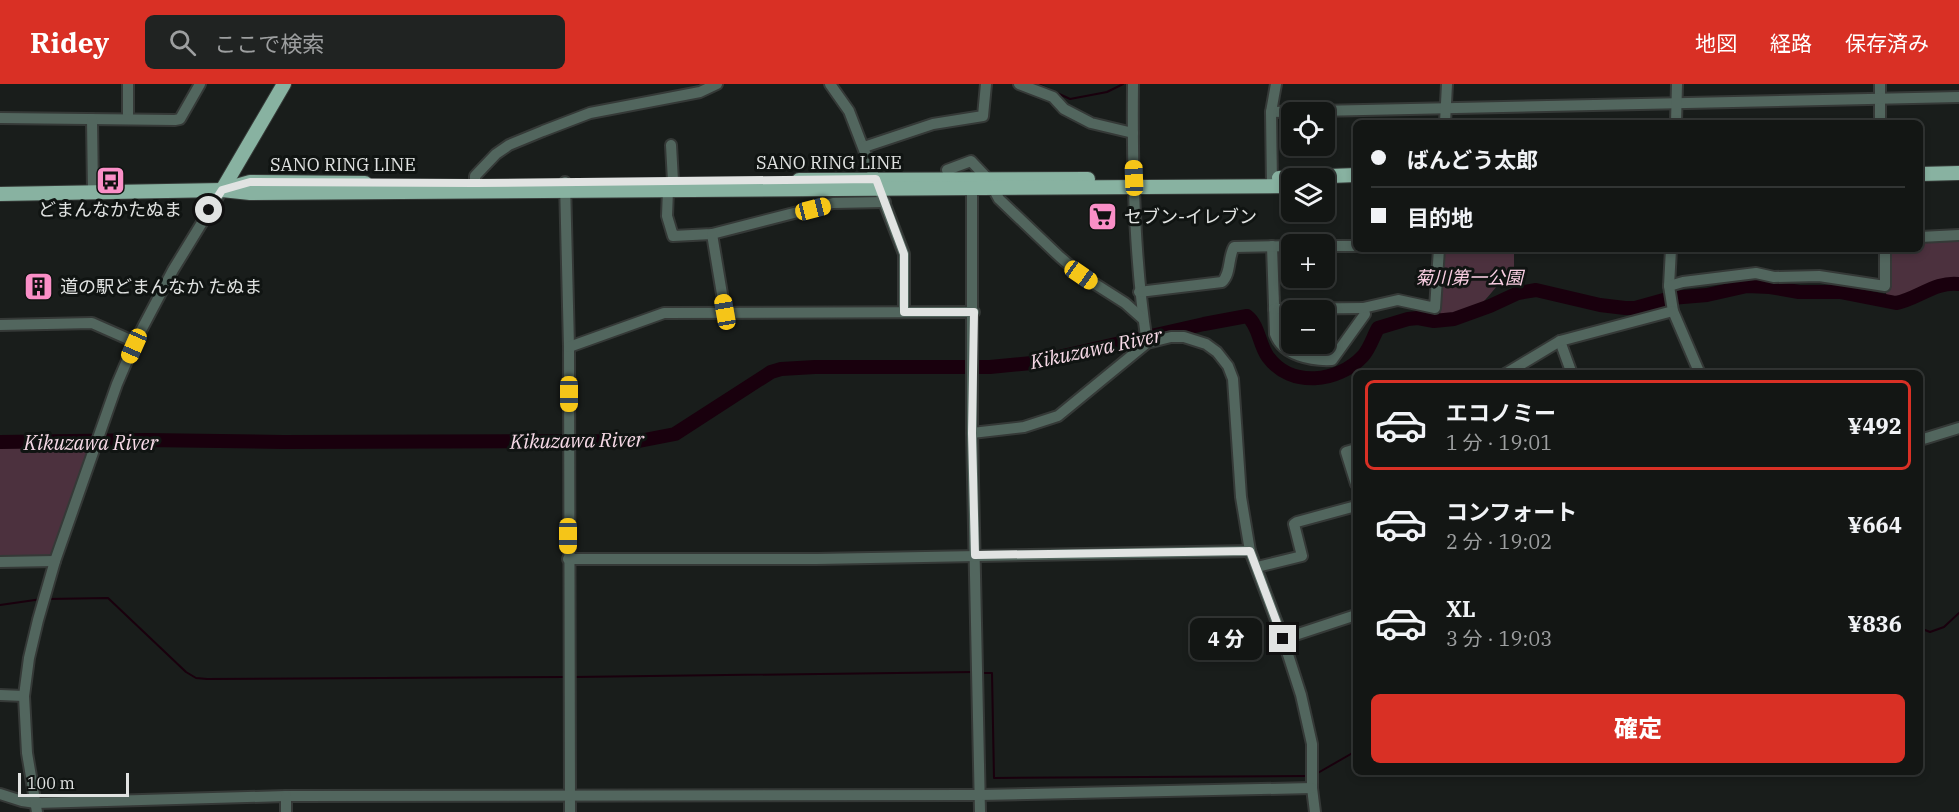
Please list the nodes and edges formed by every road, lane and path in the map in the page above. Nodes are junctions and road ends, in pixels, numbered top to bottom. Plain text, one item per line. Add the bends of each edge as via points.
1 (128, 84) edge
2 (200, 84) edge
3 (284, 84) edge
4 (717, 84) edge
5 (830, 84) edge
6 (986, 84) edge
7 (1019, 84) edge
8 (1133, 84) edge
9 (1276, 84) edge
10 (1447, 84) edge
11 (1677, 84) edge
12 (1880, 84) edge
13 (1959, 97) edge
14 (1880, 99) junction
15 (1677, 102) junction
16 (1446, 107) junction
17 (1271, 112) junction
18 (0, 118) edge
19 (92, 119) junction
20 (128, 119) junction
21 (1445, 120) edge
22 (1676, 120) edge
23 (1880, 120) edge
24 (1132, 133) junction
25 (671, 145) dead end
26 (864, 147) junction
27 (1959, 164) edge
28 (1923, 165) edge
29 (947, 170) dead end
30 (1959, 173) edge
31 (1923, 174) edge
32 (1353, 175) edge
33 (1272, 182) junction
34 (1134, 183) junction
35 (973, 184) junction
36 (991, 184) junction
37 (1281, 184) edge
38 (670, 185) junction
39 (1335, 185) edge
40 (1353, 185) edge
41 (565, 186) junction
42 (475, 187) junction
43 (222, 190) junction
44 (880, 190) junction
45 (93, 192) junction
46 (0, 194) edge
47 (712, 234) junction
48 (1959, 235) edge
49 (1923, 237) edge
50 (1272, 246) junction
51 (1281, 246) edge
52 (1335, 246) edge
53 (1353, 246) edge
54 (1439, 252) edge
55 (1671, 252) edge
56 (1885, 252) edge
57 (1669, 286) junction
58 (1139, 292) junction
59 (1363, 308) junction
60 (1274, 309) junction
61 (1673, 311) junction
62 (725, 312) junction
63 (904, 312) junction
64 (974, 312) junction
65 (1143, 319) junction
66 (0, 325) edge
67 (1560, 341) junction
68 (135, 342) junction
69 (1147, 343) junction
70 (569, 347) junction
71 (1512, 370) edge
72 (1571, 370) edge
73 (1698, 370) edge
74 (1959, 428) edge
75 (972, 433) junction
76 (1923, 439) edge
77 (1353, 450) edge
78 (1353, 474) edge
79 (1353, 507) edge
80 (1250, 551) junction
81 (975, 555) junction
82 (568, 559) junction
83 (55, 561) junction
84 (0, 562) edge
85 (1257, 567) junction
86 (1353, 616) edge
87 (1283, 639) junction
88 (0, 695) edge
89 (24, 696) junction
90 (1312, 788) junction
91 (0, 794) edge
92 (570, 795) junction
93 (980, 795) junction
94 (286, 796) junction
95 (36, 808) edge
96 (286, 812) edge
97 (570, 812) edge
98 (980, 812) edge
99 (1315, 812) edge

1 - 20 street
2 - 20 street via 180,118
3 - 43 main road
4 - 42 street via 700,92 590,113 509,145 475,176
5 - 26 street via 849,111
6 - 26 street via 983,116 933,124
7 - 24 street via 1053,97 1064,109 1091,123
8 - 24 street
9 - 17 street
10 - 16 street
11 - 15 street
12 - 14 street
13 - 14 street
14 - 15 street
14 - 23 street
15 - 16 street
15 - 22 street
16 - 17 street
16 - 21 street
17 - 33 street
18 - 19 street
19 - 20 street
19 - 45 street
24 - 34 street
25 - 38 street
26 - 44 street
27 - 28 main road
29 - 36 street via 971,161
30 - 31 main road
32 - 33 main road, SANO RING LINE
33 - 34 main road, SANO RING LINE
33 - 37 main road, SANO RING LINE
34 - 36 main road, SANO RING LINE
34 - 58 street
35 - 36 main road, SANO RING LINE
35 - 44 main road, SANO RING LINE
35 - 64 street
36 - 65 street via 999,199 1081,275
38 - 41 main road, SANO RING LINE
38 - 44 main road, SANO RING LINE
38 - 47 street via 667,216 673,236
39 - 40 main road
41 - 42 main road, SANO RING LINE
41 - 70 street
42 - 43 main road, SANO RING LINE via 250,182
43 - 45 main road, SANO RING LINE
43 - 68 street
44 - 47 street
44 - 63 street via 904,254
45 - 46 main road, SANO RING LINE
47 - 62 street
48 - 49 street
50 - 51 street
50 - 58 street via 1234,247 1227,277 1222,282
50 - 60 street
52 - 53 street
54 - 59 street via 1435,308 1398,300
55 - 57 street
56 - 57 street via 1885,286 1819,276 1774,277 1756,273
57 - 61 street
58 - 65 street
59 - 60 street
59 - 60 street via 1365,314 1359,325 1332,360 1315,361 1290,351 1277,340
61 - 67 street
61 - 73 street
62 - 63 street
62 - 70 street via 664,313
63 - 64 street
64 - 75 street
65 - 69 street
66 - 68 street via 92,323
67 - 71 street
67 - 72 street
68 - 83 street
69 - 75 street via 1058,416 1024,427
69 - 80 street via 1171,337 1197,340 1217,352 1228,366 1233,379 1241,497
70 - 82 street
74 - 76 street
75 - 81 street
77 - 78 street via 1346,452
79 - 85 street via 1297,522 1294,524 1302,556
80 - 81 street
80 - 85 street
81 - 82 street
81 - 93 street
82 - 92 street
83 - 84 street
83 - 89 street via 32,641
85 - 87 street
86 - 87 street
87 - 90 street via 1312,744
88 - 89 street
89 - 95 street via 27,753
90 - 93 street
90 - 99 street
91 - 95 street
92 - 93 street
92 - 94 street
92 - 97 street
93 - 98 street
94 - 95 street
94 - 96 street

